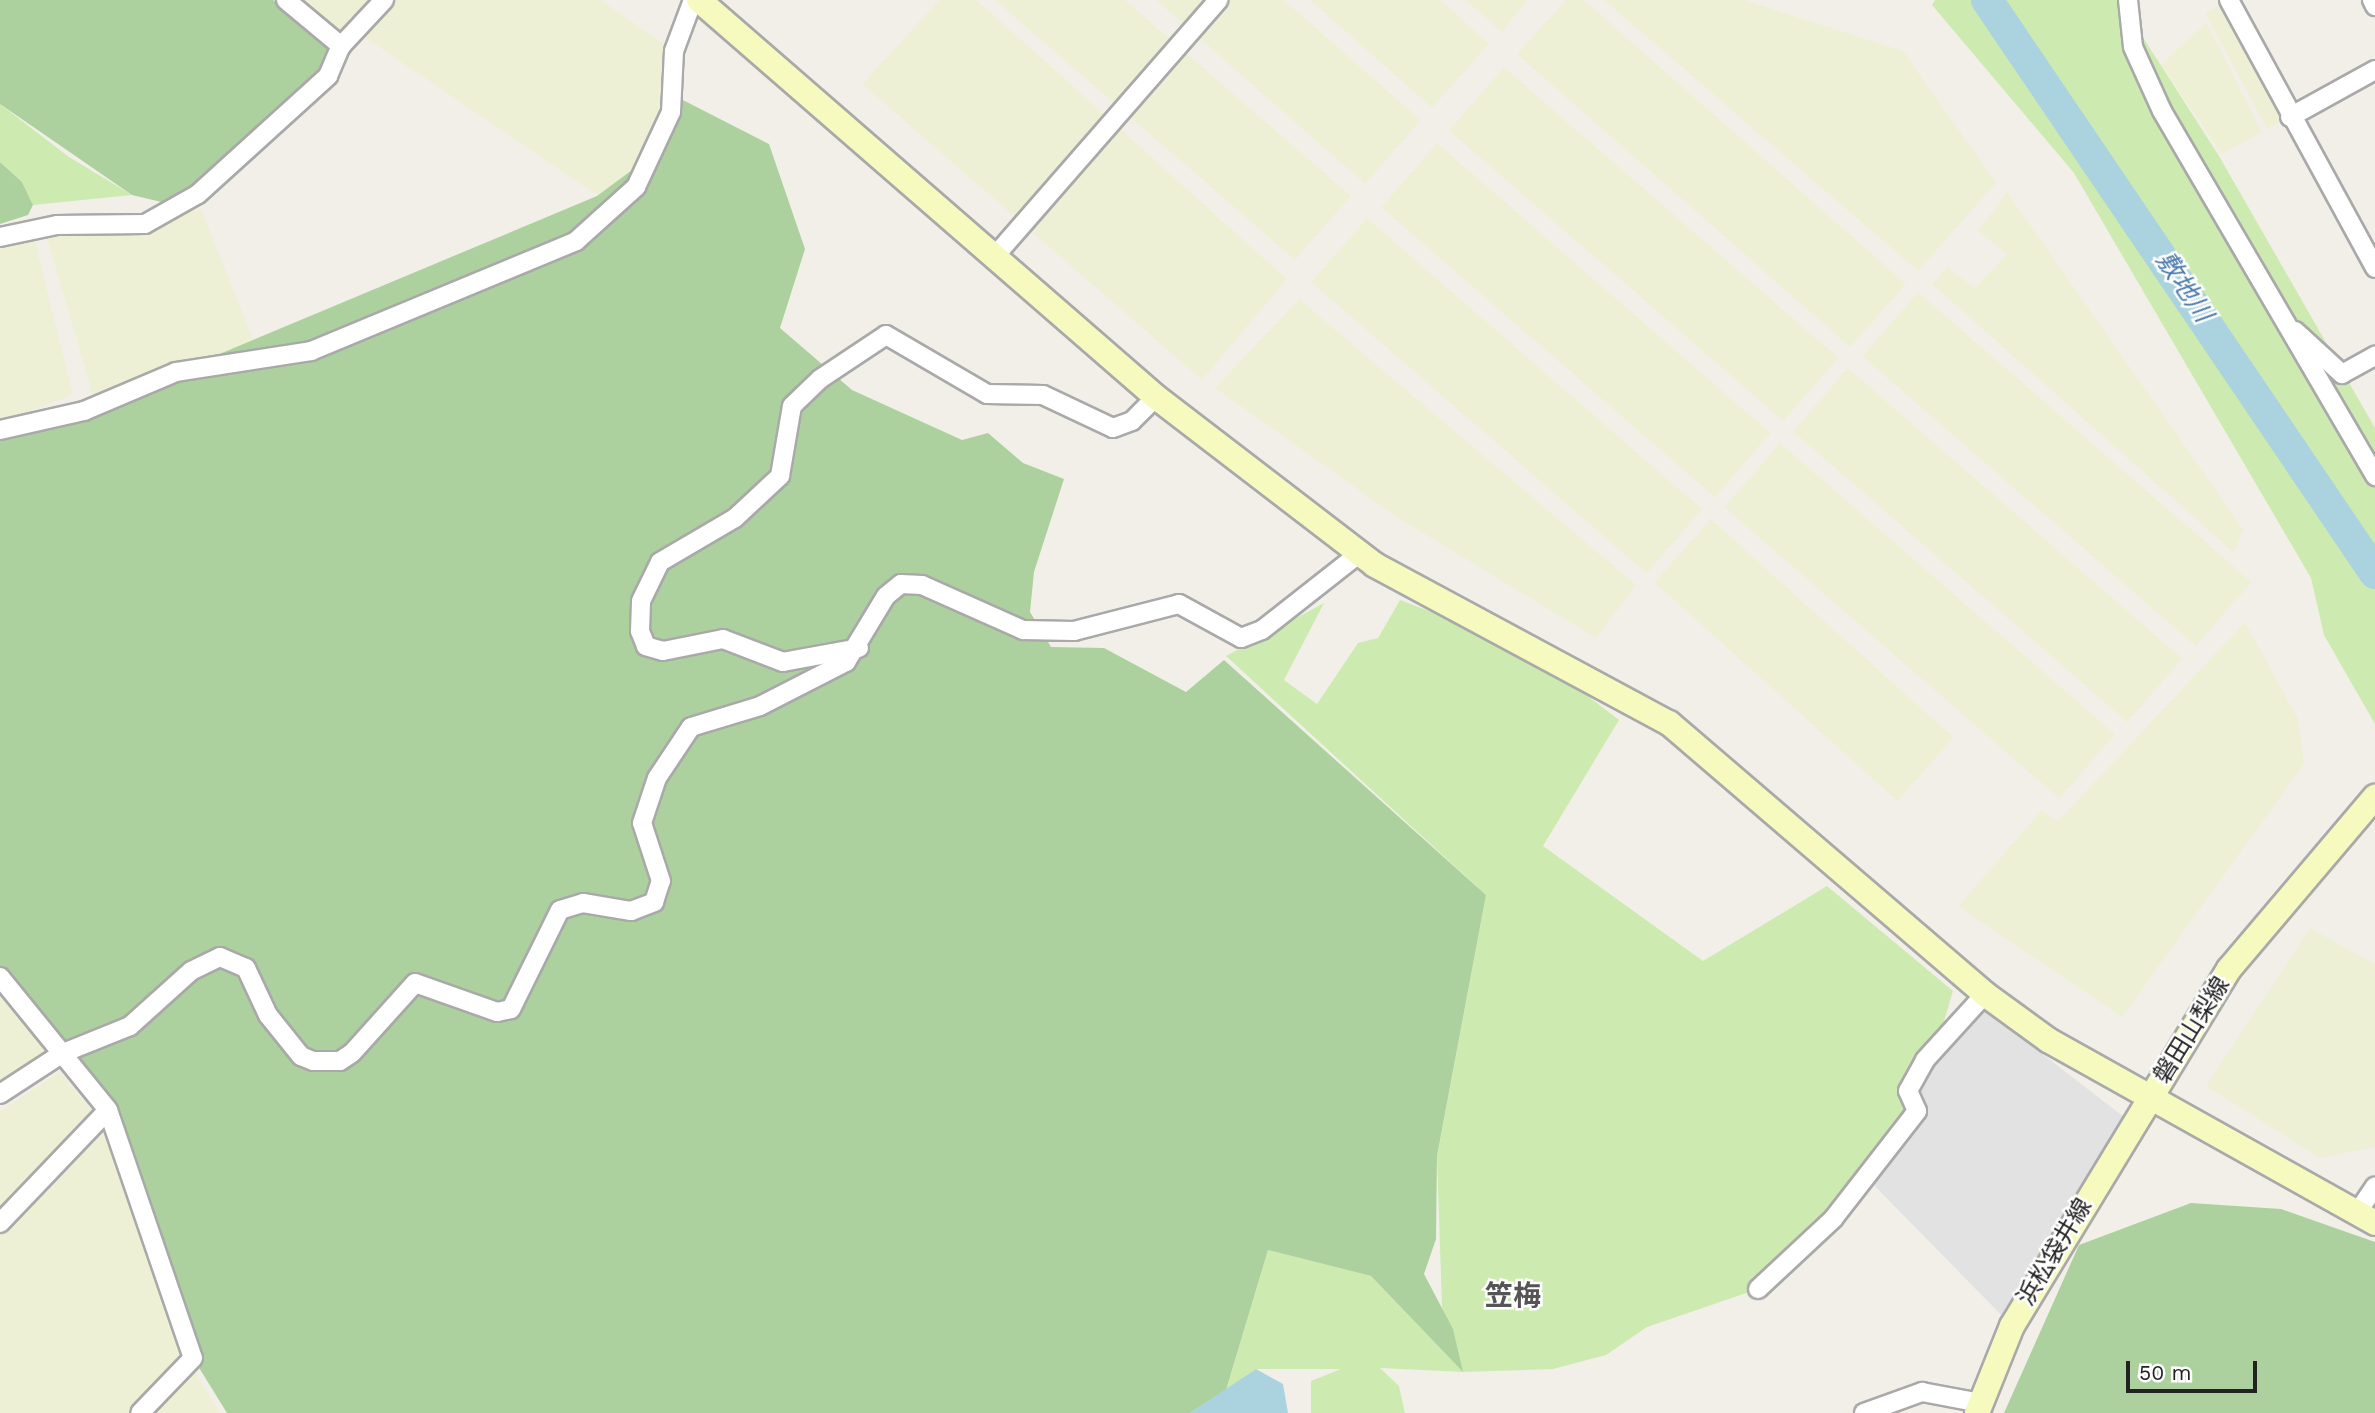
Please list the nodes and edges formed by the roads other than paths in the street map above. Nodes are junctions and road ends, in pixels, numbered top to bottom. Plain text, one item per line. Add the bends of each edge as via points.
1 (286, 0) edge
2 (384, 0) edge
3 (693, 0) edge
4 (699, 0) edge
5 (1218, 0) edge
6 (2128, 0) edge
7 (2228, 0) edge
8 (2372, 0) edge
9 (2375, 6) edge
10 (341, 46) junction
11 (2375, 70) edge
12 (2290, 117) junction
13 (0, 237) edge
14 (995, 256) junction
15 (2375, 268) edge
16 (2282, 320) junction
17 (2375, 356) edge
18 (1156, 397) junction
19 (0, 430) edge
20 (2375, 476) edge
21 (1360, 553) junction
22 (859, 648) junction
23 (2375, 796) edge
24 (0, 977) edge
25 (1985, 994) junction
26 (63, 1053) junction
27 (0, 1094) edge
28 (2149, 1099) junction
29 (108, 1110) junction
30 (2375, 1186) edge
31 (2366, 1218) edge
32 (0, 1223) edge
33 (1758, 1289) dead end
34 (1978, 1408) edge
35 (140, 1413) edge
36 (1864, 1413) edge

1 - 10 street
2 - 10 street
3 - 19 street via 674,51 671,112 636,187 576,241 312,351 176,372 84,411
4 - 14 street
5 - 14 street
6 - 16 street via 2133,47 2162,111
7 - 12 street
8 - 9 street
10 - 13 street via 328,76 198,194 166,214 145,224 57,225
11 - 12 street
12 - 15 street
14 - 18 street
16 - 17 street via 2342,374
16 - 20 street
18 - 21 street
18 - 22 street via 1132,421 1113,428 1043,395 987,394 886,335 820,379 792,406 780,477 735,518 660,562 641,601 640,631 646,646 663,651 723,639 783,662
21 - 22 street via 1262,630 1241,638 1179,604 1074,631 1023,630 922,584 901,584 878,606
21 - 25 street via 1669,723
22 - 26 street via 846,662 760,706 691,727 657,778 642,823 661,881 654,902 631,911 583,903 560,909 511,1009 497,1012 415,983 352,1053 340,1061 313,1061 301,1056 268,1014 246,968 220,957 191,971 130,1026
23 - 28 street, 磐田山梨線 via 2230,969
24 - 26 street
25 - 28 street via 2048,1040
25 - 33 street via 1925,1060 1908,1091 1917,1111 1833,1219
26 - 27 street
26 - 29 street
28 - 31 street, 磐田山梨線
28 - 34 street, 浜松袋井線 via 2012,1326
29 - 32 street
29 - 35 street via 193,1358
30 - 31 street
34 - 36 street via 1922,1392

